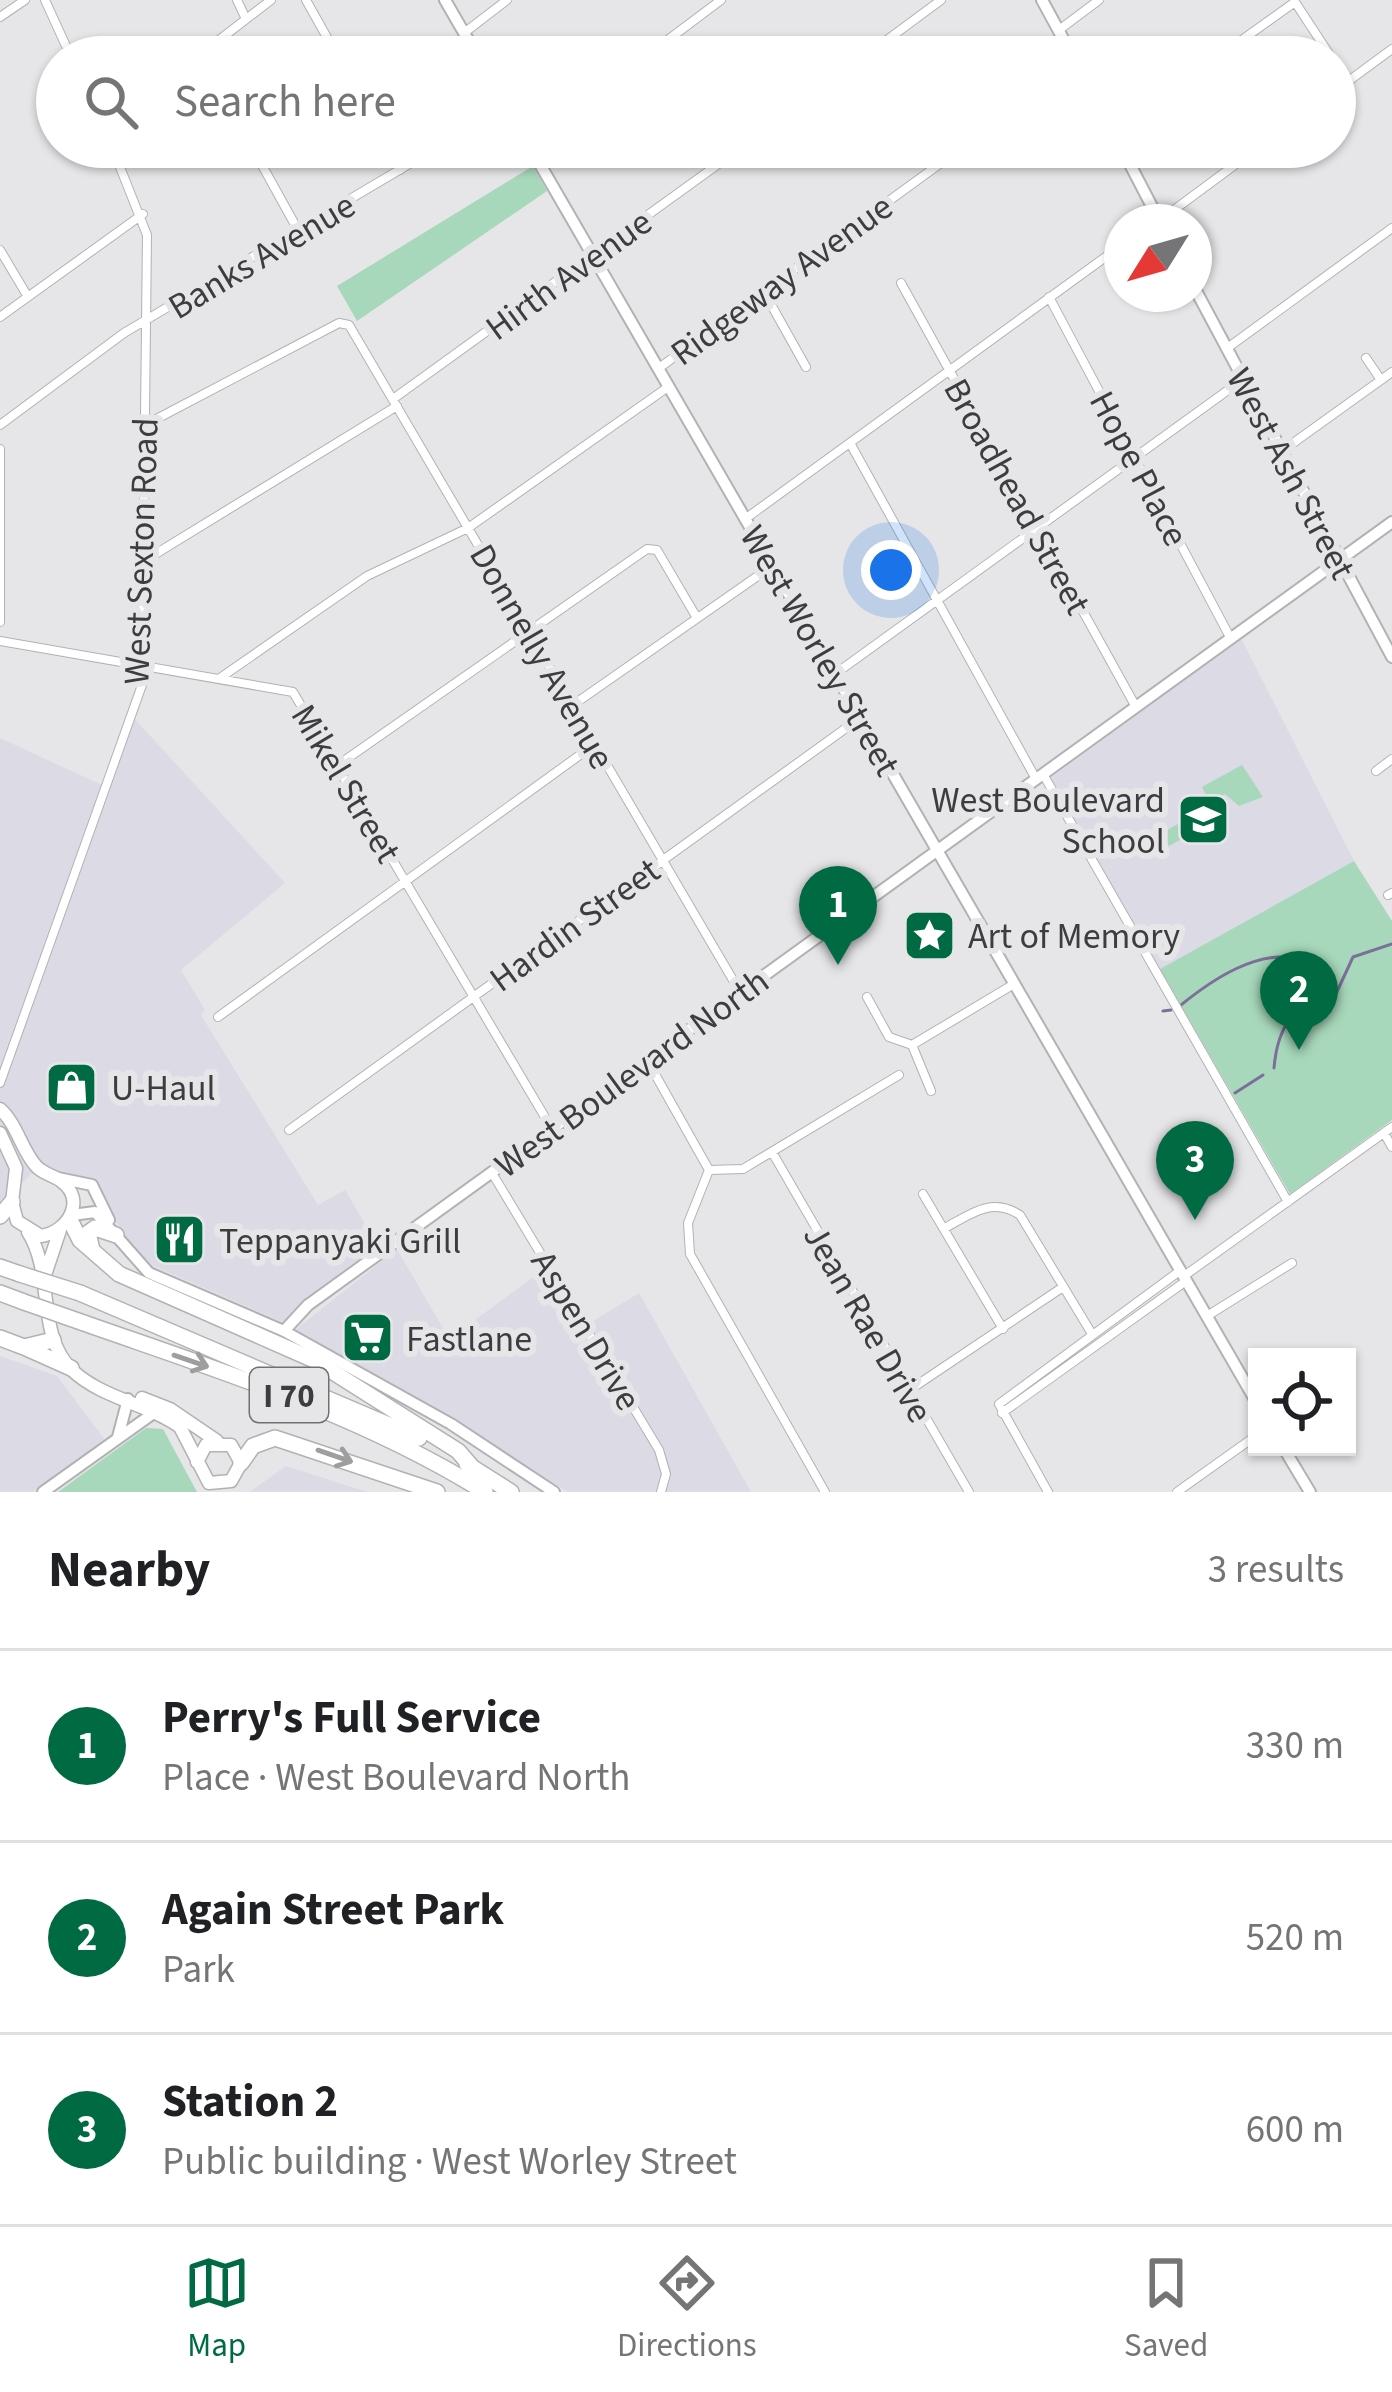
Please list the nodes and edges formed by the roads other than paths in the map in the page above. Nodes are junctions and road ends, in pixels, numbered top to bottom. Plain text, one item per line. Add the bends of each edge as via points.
1 (25, 0) edge
2 (45, 0) edge
3 (237, 0) edge
4 (271, 0) edge
5 (306, 0) edge
6 (445, 0) edge
7 (507, 0) edge
8 (721, 0) edge
9 (941, 0) edge
10 (1042, 0) edge
11 (1100, 0) edge
12 (0, 17) edge
13 (246, 19) junction
14 (1059, 30) junction
15 (464, 33) junction
16 (61, 36) edge
17 (224, 36) edge
18 (326, 36) edge
19 (466, 36) edge
20 (673, 36) edge
21 (892, 36) edge
22 (1062, 36) edge
23 (1247, 36) edge
24 (1320, 36) edge
25 (1392, 49) edge
26 (1356, 75) edge
27 (122, 168) edge
28 (263, 168) edge
29 (403, 168) edge
30 (542, 168) edge
31 (714, 168) edge
32 (934, 168) edge
33 (1132, 168) edge
34 (1230, 168) edge
35 (400, 170) joint
36 (1150, 204) edge
37 (1181, 204) edge
38 (143, 214) junction
39 (1392, 228) edge
40 (298, 232) junction
41 (0, 250) edge
42 (593, 257) junction
43 (1104, 257) edge
44 (901, 283) dead end
45 (764, 292) junction
46 (28, 297) junction
47 (1049, 297) junction
48 (1207, 312) edge
49 (0, 317) edge
50 (145, 325) junction
51 (1226, 350) junction
52 (1366, 358) dead end
53 (806, 368) dead end
54 (658, 369) junction
55 (948, 371) junction
56 (1392, 372) edge
57 (1242, 380) junction
58 (1382, 380) junction
59 (668, 387) junction
60 (395, 403) junction
61 (145, 424) junction
62 (0, 425) edge
63 (850, 443) junction
64 (0, 449) edge
65 (1280, 452) junction
66 (1135, 458) junction
67 (745, 520) junction
68 (1392, 522) edge
69 (468, 528) junction
70 (1036, 529) junction
71 (144, 561) junction
72 (1338, 562) junction
73 (772, 566) junction
74 (938, 600) junction
75 (697, 618) junction
76 (0, 622) edge
77 (529, 631) junction
78 (1231, 639) junction
79 (0, 641) edge
80 (1392, 656) edge
81 (143, 665) junction
82 (835, 674) junction
83 (220, 678) junction
84 (573, 705) junction
85 (1136, 708) junction
86 (860, 718) junction
87 (595, 744) junction
88 (1392, 759) edge
89 (338, 766) junction
90 (1376, 771) dead end
91 (1040, 777) junction
92 (937, 850) junction
93 (662, 860) junction
94 (406, 880) junction
95 (1013, 984) junction
96 (740, 992) junction
97 (474, 996) junction
98 (867, 997) dead end
99 (218, 1017) dead end
100 (912, 1045) junction
101 (647, 1060) junction
102 (899, 1075) dead end
103 (0, 1083) edge
104 (932, 1091) dead end
105 (0, 1109) edge
106 (289, 1130) dead end
107 (551, 1130) junction
108 (1388, 1130) edge
109 (0, 1133) edge
110 (1392, 1147) edge
111 (772, 1152) junction
112 (709, 1170) junction
113 (492, 1172) junction
114 (53, 1176) junction
115 (923, 1194) dead end
116 (13, 1197) junction
117 (1288, 1202) junction
118 (0, 1216) edge
119 (67, 1222) junction
120 (945, 1228) junction
121 (28, 1232) junction
122 (114, 1232) junction
123 (93, 1252) junction
124 (1292, 1263) dead end
125 (0, 1267) edge
126 (45, 1273) junction
127 (1184, 1275) junction
128 (1063, 1287) junction
129 (0, 1292) edge
130 (1207, 1316) junction
131 (1003, 1329) junction
132 (284, 1331) junction
133 (1092, 1334) junction
134 (0, 1338) edge
135 (53, 1340) junction
136 (24, 1347) junction
137 (70, 1368) junction
138 (1248, 1387) edge
139 (908, 1391) junction
140 (128, 1399) junction
141 (1000, 1408) junction
142 (155, 1412) junction
143 (118, 1437) junction
144 (218, 1441) junction
145 (1248, 1441) edge
146 (1288, 1456) edge
147 (197, 1462) junction
148 (241, 1463) junction
149 (471, 1466) junction
150 (206, 1486) edge
151 (224, 1488) edge
152 (43, 1492) edge
153 (436, 1492) edge
154 (485, 1492) edge
155 (512, 1492) edge
156 (554, 1492) edge
157 (661, 1492) edge
158 (825, 1492) edge
159 (969, 1492) edge
160 (1048, 1492) edge
161 (1177, 1492) edge
162 (1310, 1492) edge

1 - 12 street
2 - 16 street
3 - 13 street
4 - 13 street
5 - 18 street
6 - 15 street
7 - 15 street
8 - 20 street
9 - 21 street
10 - 14 street
11 - 14 street
13 - 17 street
14 - 22 street
15 - 19 street
23 - 24 street via 1295,2
25 - 26 street
27 - 38 street, West Sexton Road
28 - 40 street
29 - 35 street, Banks Avenue
30 - 42 street, West Worley Street
31 - 42 street, Hirth Avenue
32 - 45 street, Ridgeway Avenue
33 - 36 street
34 - 37 street
35 - 40 street, Banks Avenue
38 - 46 street
38 - 50 street, West Sexton Road
39 - 51 street
40 - 50 street, Banks Avenue
41 - 46 street
42 - 54 street, West Worley Street
42 - 60 street, Hirth Avenue
43 - 47 street
44 - 55 street, Broadhead Street
45 - 53 street
45 - 54 street, Ridgeway Avenue
46 - 49 street
47 - 55 street
47 - 66 street, Hope Place
48 - 51 street, West Ash Street
50 - 61 street, West Sexton Road
50 - 62 street, Banks Avenue
51 - 57 street, West Ash Street
52 - 58 street
54 - 59 street, West Worley Street
55 - 63 street
55 - 70 street, Broadhead Street
56 - 58 street
57 - 65 street, West Ash Street
57 - 66 street
58 - 65 street
59 - 67 street, West Worley Street
59 - 69 street, Ridgeway Avenue
60 - 61 street, Donnelly Avenue via 346,322
60 - 69 street, Donnelly Avenue
60 - 71 street, Hirth Avenue
61 - 71 street, West Sexton Road
63 - 67 street
63 - 74 street
64 - 76 street
65 - 72 street, West Ash Street
66 - 70 street
66 - 78 street, Hope Place
67 - 73 street, West Worley Street
68 - 72 street, West Boulevard North
69 - 77 street, Donnelly Avenue
69 - 83 street, Ridgeway Avenue via 367,576
70 - 74 street
70 - 85 street, Broadhead Street
71 - 81 street, West Sexton Road
72 - 78 street, West Boulevard North
72 - 80 street, West Ash Street
73 - 75 street
73 - 82 street, West Worley Street
74 - 82 street
74 - 91 street
75 - 77 street via 657,550 647,549
75 - 84 street
77 - 84 street, Donnelly Avenue
77 - 89 street
78 - 85 street, West Boulevard North
79 - 81 street, Mikel Street
81 - 83 street, Mikel Street
81 - 103 street, West Sexton Road
82 - 86 street, West Worley Street
83 - 89 street, Mikel Street via 293,692
84 - 87 street, Donnelly Avenue
85 - 91 street, West Boulevard North
86 - 92 street, West Worley Street
86 - 93 street, Hardin Street
87 - 93 street, Donnelly Avenue
87 - 94 street
88 - 90 street
89 - 94 street, Mikel Street
91 - 92 street, West Boulevard North
91 - 117 street
92 - 95 street, West Worley Street
92 - 96 street, West Boulevard North
93 - 96 street, Donnelly Avenue
93 - 97 street, Hardin Street
94 - 97 street, Mikel Street
94 - 99 street
95 - 100 street
95 - 127 street, West Worley Street
96 - 101 street, West Boulevard North
97 - 106 street, Hardin Street
97 - 107 street, Mikel Street
98 - 100 street via 889,1037
100 - 104 street
101 - 107 street, West Boulevard North
101 - 112 street
102 - 111 street
105 - 114 main road via 34,1163
107 - 113 street, West Boulevard North
108 - 110 street
108 - 117 street
109 - 116 main road via 16,1169
111 - 112 street via 742,1169
111 - 139 street, Jean Rae Drive
112 - 158 street via 688,1222 690,1254
113 - 132 street, West Boulevard North via 308,1305
113 - 157 street, Aspen Drive via 659,1450
114 - 116 main road via 28,1178
114 - 119 main road via 71,1194
114 - 122 street via 92,1185
115 - 120 street
116 - 118 highway
116 - 121 main road
117 - 127 street
119 - 121 main road via 41,1236
119 - 122 street via 95,1212
119 - 123 highway
119 - 126 main road
120 - 128 street via 986,1206 1011,1209
120 - 131 street
121 - 126 main road
122 - 123 highway via 95,1228 87,1241
122 - 132 street via 149,1273
123 - 149 highway via 119,1274 314,1360
124 - 130 street
125 - 149 highway, I 70, bridge via 338,1400
126 - 135 main road
127 - 130 street, West Worley Street
127 - 133 street
127 - 141 street
128 - 131 street
128 - 133 street
129 -> 154 highway, I 70, bridge via 311,1403 426,1455
130 - 138 street, West Worley Street
131 - 139 street
132 - 156 street
133 - 141 street
134 - 136 highway
135 - 136 highway
135 - 137 main road
136 - 137 highway
137 - 140 main road
139 - 159 street, Jean Rae Drive
140 - 142 main road
140 - 143 street
140 - 144 main road via 170,1409
141 - 160 street
142 - 143 street
142 - 147 main road via 180,1427
143 - 152 street
144 - 147 main road
144 - 148 main road via 231,1445
145 - 161 street
146 - 162 street
147 - 150 main road
148 - 151 main road
148 -> 153 highway via 253,1446 275,1438
149 - 155 highway, I 70
150 - 151 main road

